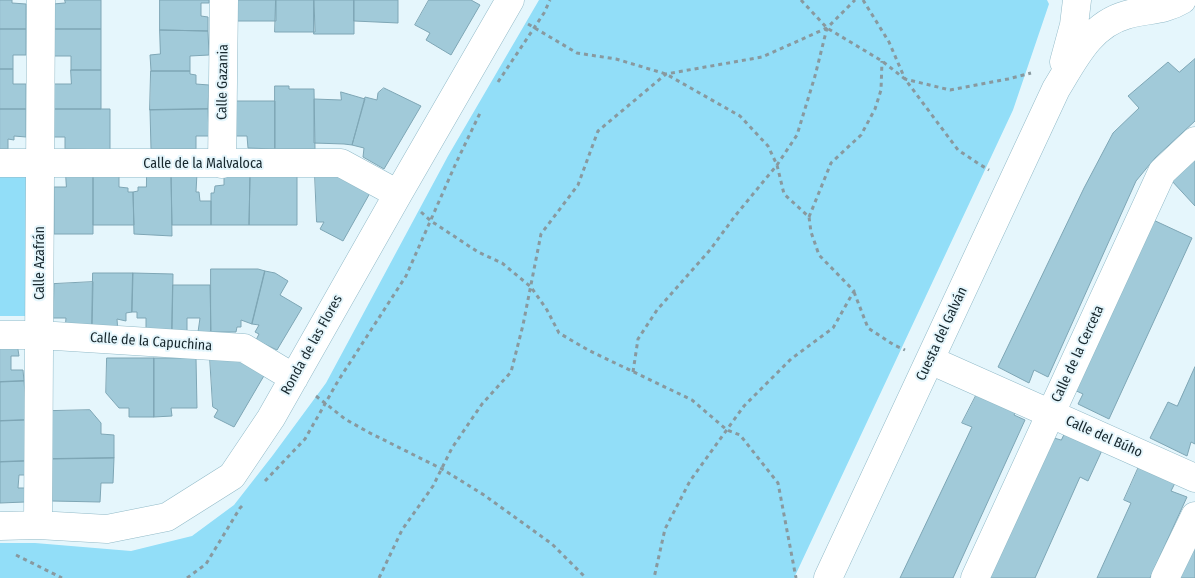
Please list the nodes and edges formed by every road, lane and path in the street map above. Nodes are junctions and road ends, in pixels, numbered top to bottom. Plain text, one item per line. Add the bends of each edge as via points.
1 (41, 0) edge
2 (224, 0) edge
3 (550, 0) edge
4 (801, 0) edge
5 (855, 0) edge
6 (863, 0) edge
7 (1077, 0) edge
8 (1182, 0) edge
9 (501, 3) edge
10 (534, 28) junction
11 (827, 28) junction
12 (882, 61) junction
13 (666, 74) junction
14 (1060, 77) junction
15 (906, 79) junction
16 (498, 82) dead end
17 (484, 106) dead end
18 (1195, 141) edge
19 (0, 163) edge
20 (40, 163) junction
21 (222, 164) junction
22 (778, 165) junction
23 (1013, 182) junction
24 (398, 194) junction
25 (809, 217) junction
26 (431, 220) junction
27 (531, 287) junction
28 (854, 292) junction
29 (39, 334) junction
30 (0, 335) edge
31 (930, 360) junction
32 (633, 372) junction
33 (294, 378) junction
34 (326, 403) junction
35 (1051, 413) junction
36 (727, 430) junction
37 (442, 469) junction
38 (1195, 478) edge
39 (260, 488) dead end
40 (246, 502) dead end
41 (1195, 516) edge
42 (38, 525) junction
43 (4, 539) edge
44 (62, 578) edge
45 (187, 578) edge
46 (379, 578) edge
47 (586, 578) edge
48 (654, 578) edge
49 (796, 578) edge
50 (828, 578) edge
51 (975, 578) edge
52 (1166, 578) edge

1 - 20 street, Calle Azafrán
2 - 21 street, Calle Gazania
3 - 10 path
4 - 11 path
5 - 11 path
6 - 15 path via 889,42
7 - 14 street, Cuesta del Galván
8 - 14 street, Cuesta del Galván via 1164,8 1126,14 1109,21 1095,31
9 - 10 path
9 - 24 street, Ronda de las Flores
10 - 13 path via 577,53 616,59
10 - 16 path
11 - 12 path
11 - 13 path via 762,57
11 - 22 path via 797,136
12 - 15 path
12 - 25 path via 880,90 874,109 861,135 831,163
13 - 22 path via 740,116 768,146
13 - 27 path via 598,131 578,185 541,234
14 - 15 path via 1008,79 950,90
14 - 23 street, Cuesta del Galván
15 - 23 path via 958,150
17 - 26 path
18 - 35 street, Calle de la Cerceta via 1162,172
19 - 20 street, Calle de la Malvaloca
20 - 21 street, Calle de la Malvaloca
20 - 29 street, Calle Azafrán
21 - 24 street, Calle de la Malvaloca via 341,163
22 - 25 path via 784,194
22 - 32 path via 657,310 638,340
23 - 31 street, Cuesta del Galván
24 - 26 path
24 - 33 street, Ronda de las Flores
25 - 28 path via 819,255
26 - 27 path via 502,264
26 - 34 path via 406,276
27 - 32 path via 558,333
27 - 37 path via 512,372 482,404
28 - 31 path via 868,328 894,345
28 - 36 path via 833,328 790,359 744,406
29 - 30 street, Calle de la Capuchina
29 - 33 street, Calle de la Capuchina via 244,348
29 - 42 street, Calle Azafrán
31 - 35 street, Calle del Búho
31 - 50 street, Cuesta del Galván
32 - 36 path via 692,400
33 - 34 path
33 - 42 street, Ronda de las Flores via 232,476 167,517 107,529
34 - 37 path via 360,428
34 - 39 path via 305,439
35 - 38 street, Calle del Búho
35 - 51 street, Calle de la Cerceta
36 - 48 path via 690,481 665,529
36 - 49 path via 740,435 778,483
37 - 46 path via 402,530
37 - 47 path via 552,544
40 - 45 path via 206,564
41 - 52 street
42 - 43 street, Ronda de las Flores
43 - 44 path

